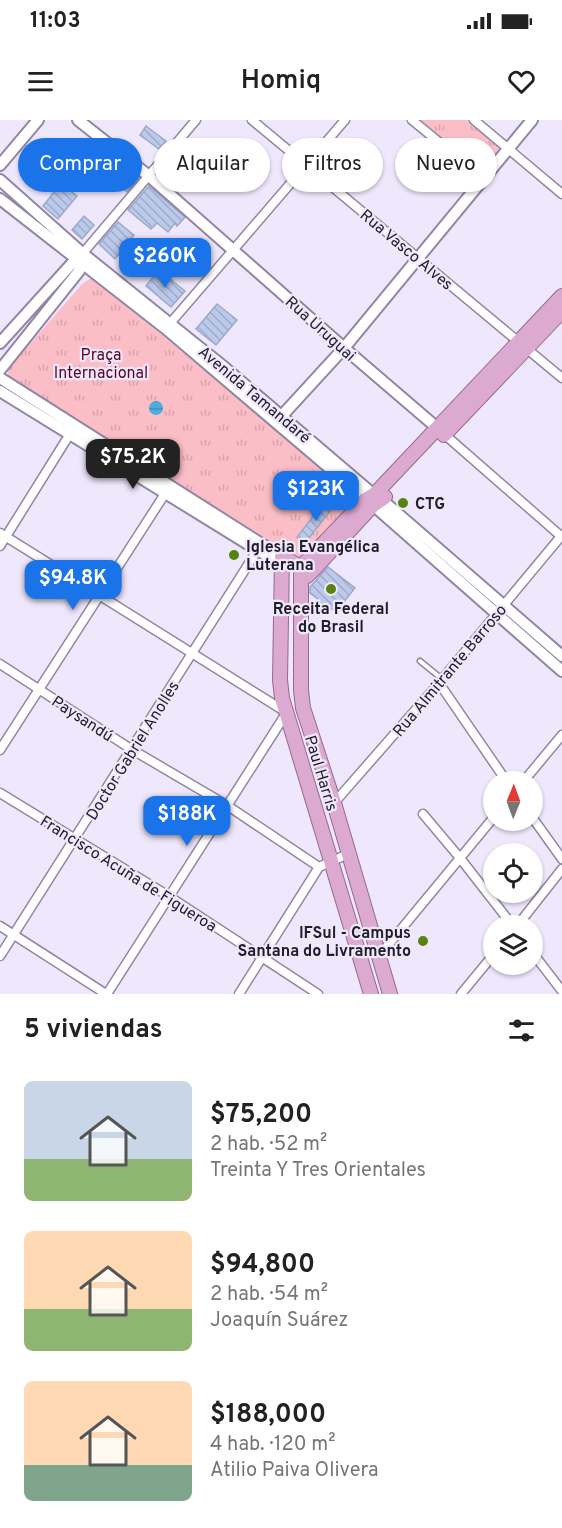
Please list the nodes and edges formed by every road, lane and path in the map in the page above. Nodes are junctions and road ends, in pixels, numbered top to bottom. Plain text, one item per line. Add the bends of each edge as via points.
1 (38, 120) edge
2 (78, 120) edge
3 (196, 120) edge
4 (252, 120) edge
5 (345, 120) edge
6 (412, 120) edge
7 (474, 120) edge
8 (532, 120) edge
9 (329, 138) edge
10 (434, 138) edge
11 (282, 145) edge
12 (508, 148) junction
13 (497, 162) edge
14 (0, 165) edge
15 (149, 176) junction
16 (0, 180) edge
17 (283, 192) edge
18 (339, 192) edge
19 (473, 192) edge
20 (562, 194) edge
21 (0, 199) edge
22 (233, 250) junction
23 (80, 258) junction
24 (418, 258) junction
25 (562, 296) edge
26 (562, 311) edge
27 (168, 326) junction
28 (0, 343) edge
29 (523, 345) junction
30 (344, 348) junction
31 (0, 370) edge
32 (0, 378) edge
33 (562, 378) edge
34 (0, 391) edge
35 (278, 419) junction
36 (73, 430) junction
37 (441, 431) junction
38 (168, 489) junction
39 (374, 500) junction
40 (3, 535) edge
41 (562, 536) edge
42 (0, 546) edge
43 (259, 547) junction
44 (282, 561) junction
45 (301, 572) junction
46 (99, 594) junction
47 (504, 604) junction
48 (496, 613) junction
49 (193, 653) junction
50 (562, 656) edge
51 (420, 661) dead end
52 (0, 663) edge
53 (562, 671) edge
54 (440, 681) junction
55 (38, 689) junction
56 (303, 708) junction
57 (287, 712) junction
58 (562, 735) edge
59 (131, 749) junction
60 (0, 750) edge
61 (500, 771) edge
62 (532, 771) edge
63 (0, 793) edge
64 (334, 803) junction
65 (228, 806) junction
66 (423, 814) dead end
67 (483, 830) edge
68 (542, 831) edge
69 (76, 838) junction
70 (348, 854) junction
71 (460, 858) junction
72 (562, 859) edge
73 (325, 864) junction
74 (562, 869) edge
75 (170, 897) junction
76 (506, 915) edge
77 (524, 915) edge
78 (0, 927) edge
79 (14, 935) junction
80 (0, 956) edge
81 (380, 956) junction
82 (262, 958) junction
83 (543, 966) edge
84 (483, 967) edge
85 (562, 991) edge
86 (106, 994) edge
87 (239, 994) edge
88 (318, 994) edge
89 (371, 994) edge
90 (389, 994) edge
91 (461, 994) edge

1 - 14 street
2 - 15 street, Rua Uruguai
3 - 15 street
4 - 11 street, Rua Vasco Alves
5 - 9 street
6 - 10 street
7 - 12 street
8 - 12 street
12 - 13 street
12 - 20 street
15 - 22 street, Rua Uruguai
15 - 23 street
16 - 23 street, Avenida Tamandaré
17 - 22 street
18 - 24 street, Rua Vasco Alves
19 - 24 street
21 - 23 street, Avenida Tamandaré
22 - 27 street
22 - 30 street, Rua Uruguai
23 - 27 street, Avenida Tamandaré
23 - 28 street
23 - 31 street via 79,271
24 - 29 street, Rua Vasco Alves
24 - 30 street
25 - 29 highway
26 - 29 highway
27 - 35 street, Avenida Tamandaré
29 - 33 street, Rua Vasco Alves
29 - 37 highway
30 - 35 street
30 - 37 street, Rua Uruguai
32 - 36 street
34 - 36 street
35 - 39 street, Avenida Tamandaré
36 - 38 street
36 - 40 street
37 - 39 highway
37 - 41 street, Rua Uruguai
38 - 43 street
38 - 46 street
39 - 45 highway via 307,576
39 - 47 street, Avenida Tamandaré
39 - 48 street, Avenida Tamandaré
40 - 42 street
40 - 46 street
41 - 47 street, Rua Almitrante Barroso
43 - 44 street
43 - 49 street, Doctor Gabriel Anolles
44 - 45 highway
44 - 57 highway, Paul Harris via 280,680
45 - 56 highway
46 - 49 street
46 - 55 street
47 - 48 street, Rua Almitrante Barroso
47 - 50 street, Avenida Tamandaré
48 - 53 street, Avenida Tamandaré
48 - 54 street, Rua Almitrante Barroso
49 - 57 street
49 - 59 street, Doctor Gabriel Anolles
51 - 54 lane
52 - 55 street, Paysandú
54 - 61 street
54 - 64 street, Rua Almitrante Barroso
55 - 59 street, Paysandú
55 - 60 street
56 - 57 street
56 - 64 highway
57 - 65 street
57 - 73 highway, Paul Harris
58 - 62 street
59 - 65 street, Paysandú
59 - 69 street, Doctor Gabriel Anolles
63 - 69 street, Francisco Acuña de Figueroa
64 - 70 highway
65 - 73 street, Paysandú
65 - 75 street
66 - 71 street
67 - 71 street
68 - 72 street
69 - 75 street, Francisco Acuña de Figueroa
69 - 79 street, Doctor Gabriel Anolles
70 - 73 street
70 - 81 highway
71 - 76 street
71 - 81 street
73 - 82 street
73 - 89 highway, Paul Harris
74 - 77 street
75 - 82 street, Francisco Acuña de Figueroa
75 - 86 street
78 - 79 street
79 - 80 street, Doctor Gabriel Anolles
79 - 86 street
81 - 90 highway
82 - 87 street
82 - 88 street, Francisco Acuña de Figueroa
83 - 85 street
84 - 91 street

